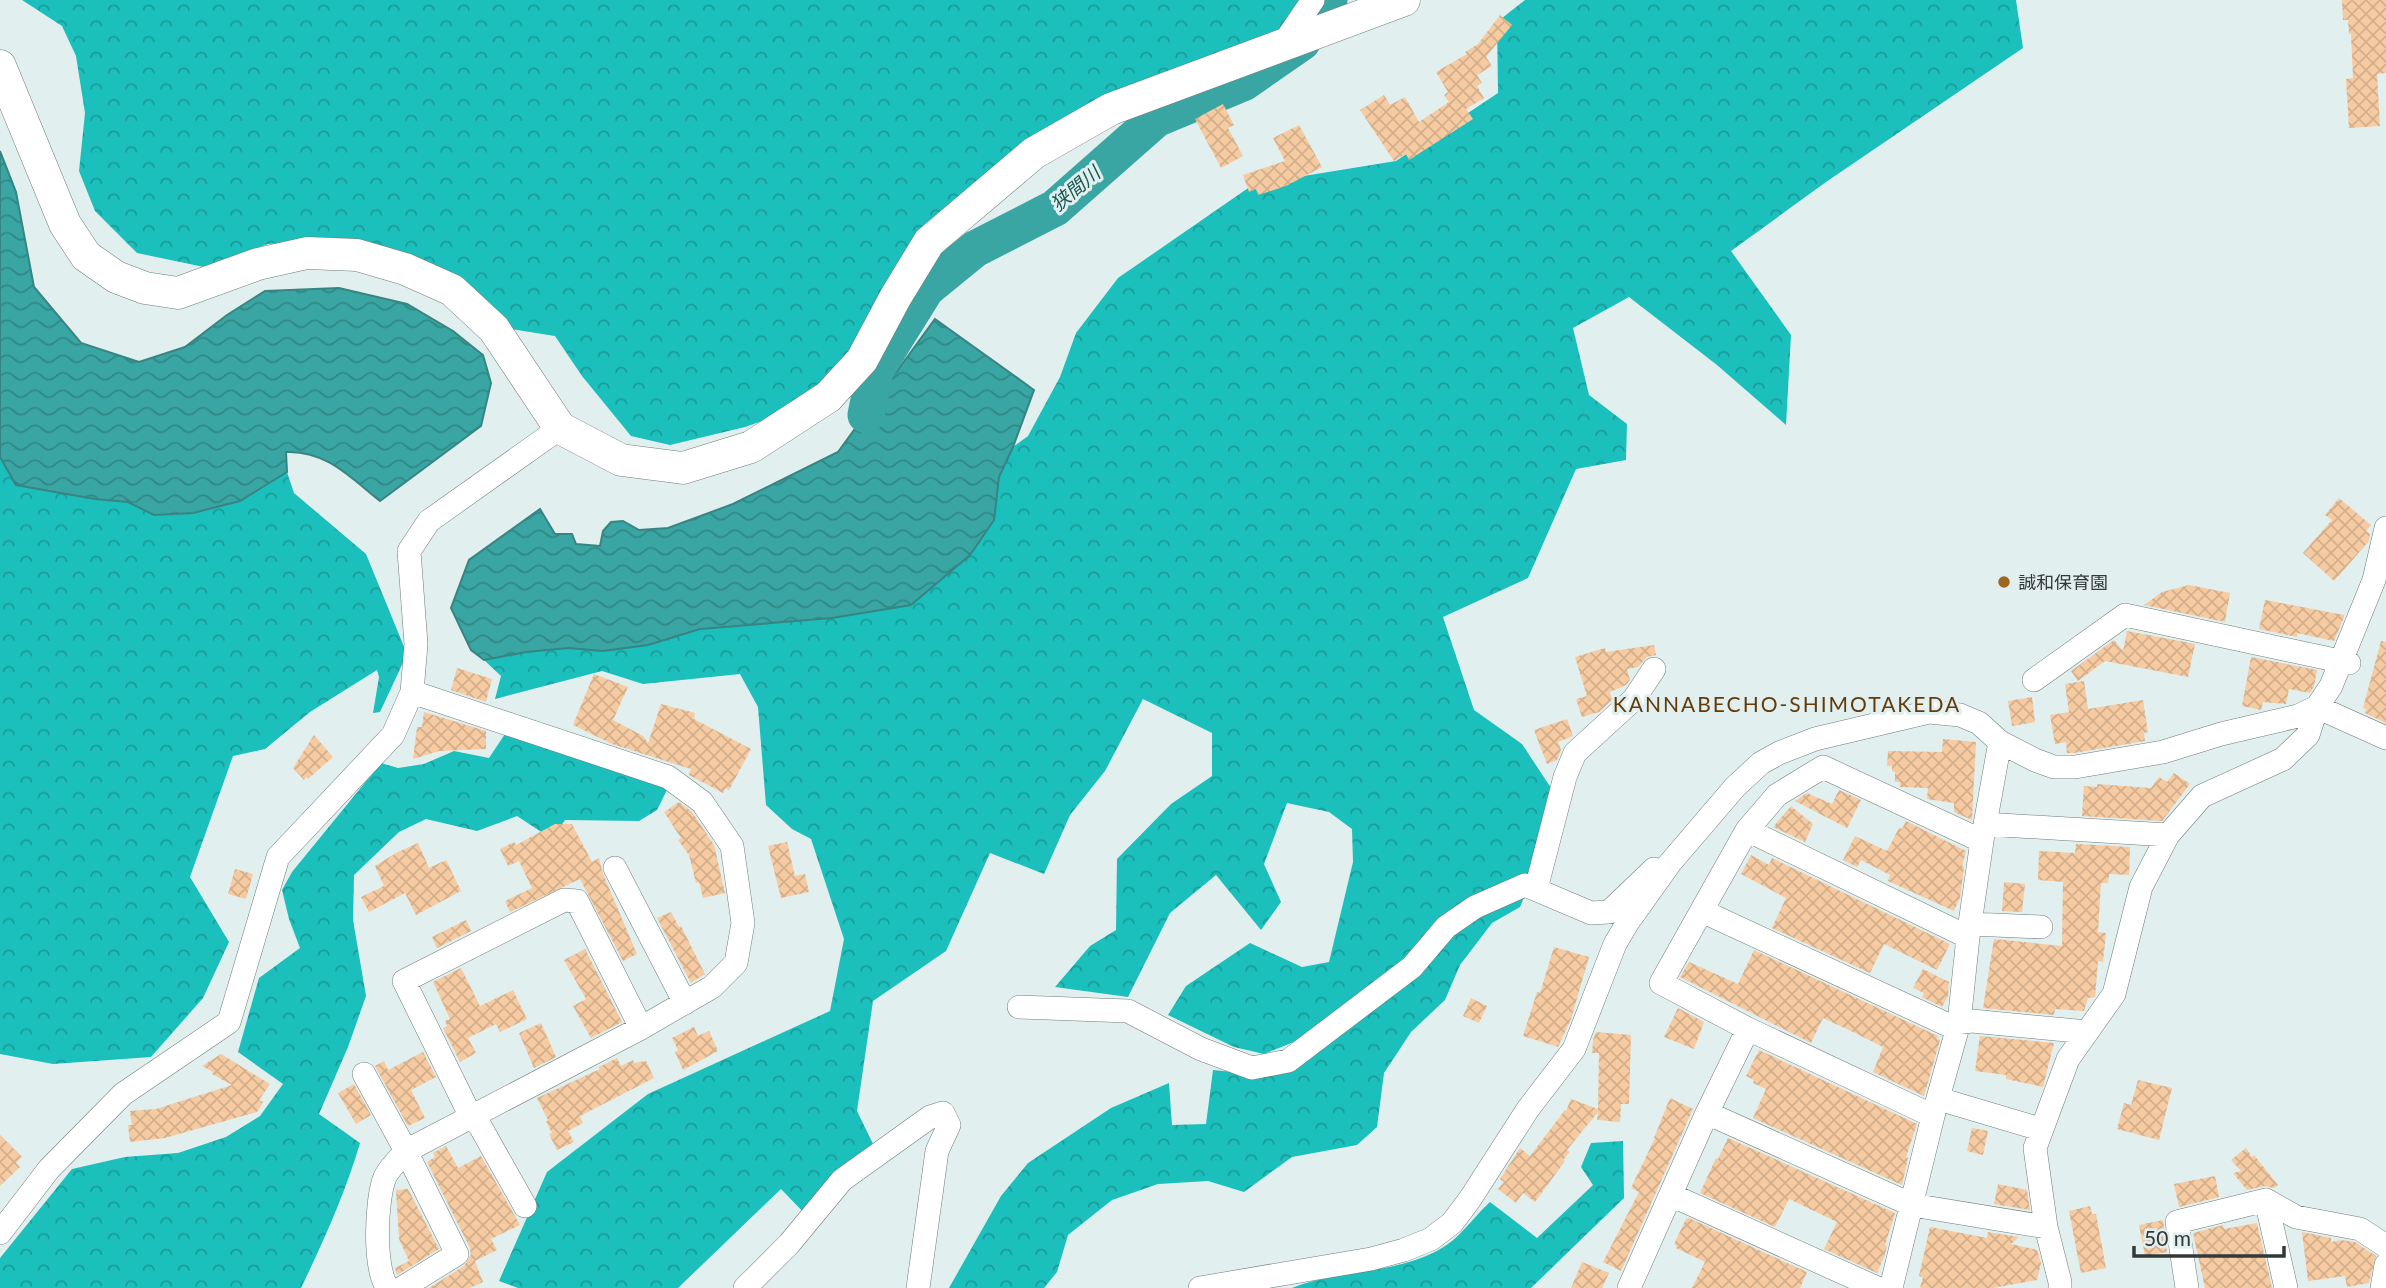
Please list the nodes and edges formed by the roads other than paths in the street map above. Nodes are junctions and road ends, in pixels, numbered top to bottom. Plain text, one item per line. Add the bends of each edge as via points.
1 (1313, 0) edge
2 (1405, 0) edge
3 (1283, 44) junction
4 (0, 66) edge
5 (560, 428) junction
6 (2386, 528) edge
7 (2345, 662) junction
8 (1654, 669) dead end
9 (2034, 680) dead end
10 (412, 692) junction
11 (2317, 707) junction
12 (2386, 738) edge
13 (2000, 742) junction
14 (1747, 830) junction
15 (1983, 832) junction
16 (2168, 835) junction
17 (1670, 863) junction
18 (614, 868) dead end
19 (1536, 889) junction
20 (1702, 911) junction
21 (2041, 927) dead end
22 (1969, 930) junction
23 (685, 1003) junction
24 (1019, 1007) dead end
25 (1959, 1023) junction
26 (641, 1028) junction
27 (1748, 1029) junction
28 (2087, 1032) junction
29 (364, 1074) dead end
30 (1936, 1108) junction
31 (1707, 1113) junction
32 (471, 1117) junction
33 (2040, 1129) junction
34 (406, 1151) junction
35 (1671, 1195) junction
36 (2266, 1200) junction
37 (1912, 1205) junction
38 (525, 1206) dead end
39 (2046, 1227) junction
40 (0, 1233) edge
41 (2386, 1246) edge
42 (2386, 1265) edge
43 (1632, 1287) edge
44 (388, 1288) edge
45 (402, 1288) edge
46 (745, 1288) edge
47 (918, 1288) edge
48 (1200, 1288) edge
49 (1877, 1288) edge
50 (1891, 1288) edge
51 (2060, 1288) edge
52 (2187, 1288) edge
53 (2286, 1288) edge
54 (2382, 1288) edge

1 - 3 street
2 - 3 street
3 - 5 street via 1111,109 1034,153 929,242 862,360 828,397 751,447 682,468 621,460
4 - 5 street via 65,225 86,256 116,277 178,293 258,264 307,253 357,255 405,269 452,290 494,328
5 - 10 street via 429,521 409,551 416,644
6 - 7 street via 2374,580
7 - 9 street via 2125,615
7 - 11 street
8 - 19 street via 1634,699 1575,752
10 - 23 street via 668,777 702,802 732,846 743,923 736,963 712,987
10 - 40 street via 393,735 278,857 229,1022 122,1094 49,1169
11 - 12 street
11 - 13 street via 2163,752 2075,768 2035,760
11 - 16 street via 2308,735 2283,759 2202,796
13 - 15 street
13 - 17 street via 1979,723 1960,715 1929,712 1815,739 1761,763
14 - 15 street via 1777,795 1823,767
14 - 20 street
14 - 22 street
15 - 16 street
15 - 22 street
16 - 28 street via 2141,887 2114,994
17 - 19 street via 1650,870 1609,912 1591,913
17 - 48 street via 1615,944 1574,1049 1452,1223 1431,1239 1371,1259
18 - 23 street
19 - 24 street via 1525,885 1475,907 1446,927 1412,967 1288,1061 1252,1068 1201,1049 1128,1011
20 - 25 street via 1946,1024
20 - 27 street via 1661,983
21 - 22 street
22 - 25 street
23 - 26 street
25 - 28 street
25 - 30 street
26 - 32 street
26 - 32 street via 577,901 564,900 404,981
27 - 30 street
27 - 31 street
28 - 33 street via 2068,1059
29 - 34 street
30 - 33 street
30 - 37 street
31 - 35 street
31 - 37 street
32 - 34 street
32 - 38 street
33 - 39 street via 2035,1148
34 - 44 street via 386,1174 378,1199 382,1281
34 - 45 street via 457,1254
35 - 43 street
35 - 49 street
36 - 41 street via 2296,1217 2360,1229
36 - 52 street via 2176,1222
36 - 53 street
37 - 39 street
37 - 50 street
39 - 51 street
42 - 54 street
46 - 47 street via 842,1180 930,1117 943,1113 949,1125 937,1151

